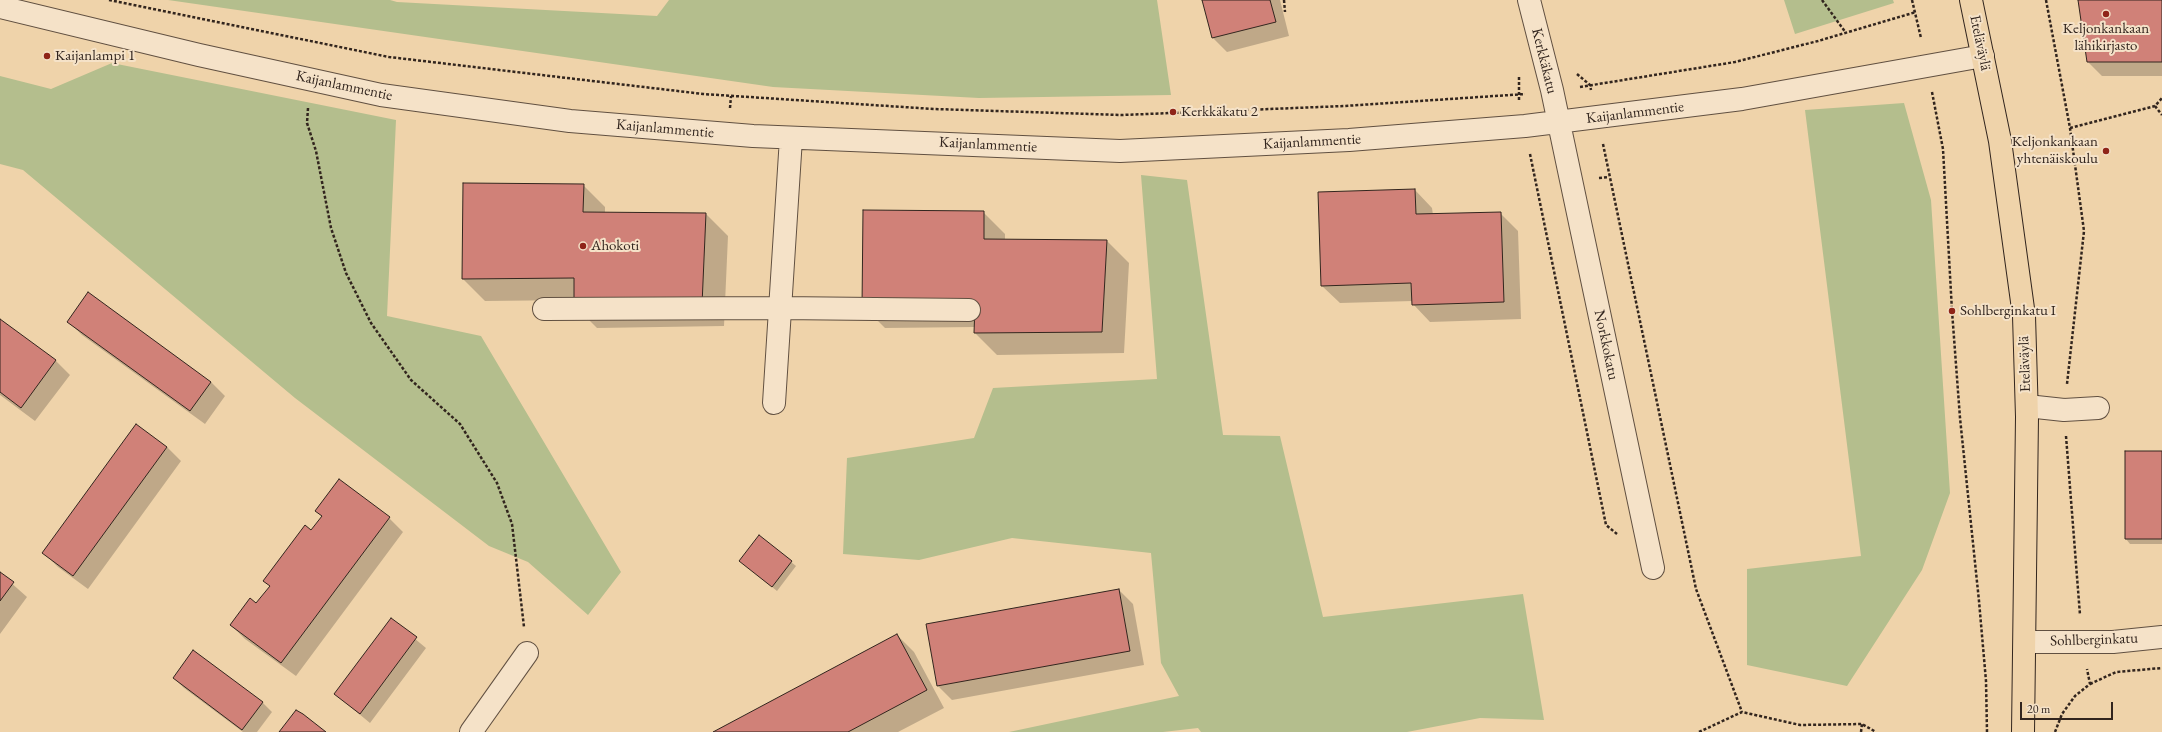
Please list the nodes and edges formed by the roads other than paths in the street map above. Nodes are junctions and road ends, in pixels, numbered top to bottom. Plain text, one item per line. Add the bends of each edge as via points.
1 (1529, 0) edge
2 (1971, 0) edge
3 (0, 7) edge
4 (1983, 56) junction
5 (1559, 122) junction
6 (790, 138) junction
7 (780, 308) junction
8 (544, 309) dead end
9 (969, 310) dead end
10 (774, 403) dead end
11 (2027, 406) junction
12 (2098, 408) dead end
13 (1653, 568) dead end
14 (2162, 637) edge
15 (2025, 642) junction
16 (527, 653) road end
17 (471, 732) edge
18 (2023, 732) edge

1 - 5 street, Kerkkäkatu
2 - 4 main road, Eteläväylä
3 - 6 street, Kaijanlammentie via 381,95 570,121
4 - 5 street, Kaijanlammentie via 1742,99
4 - 11 main road, Eteläväylä via 2000,141 2024,316
5 - 6 street, Kaijanlammentie via 1349,140 1120,151
5 - 13 street, Norkkokatu
6 - 7 street
7 - 8 street
7 - 9 street
7 - 10 street
11 - 12 street via 2064,410
11 - 15 main road, Eteläväylä
14 - 15 street, Sohlberginkatu via 2113,642
15 - 18 main road, Eteläväylä
16 - 17 street

